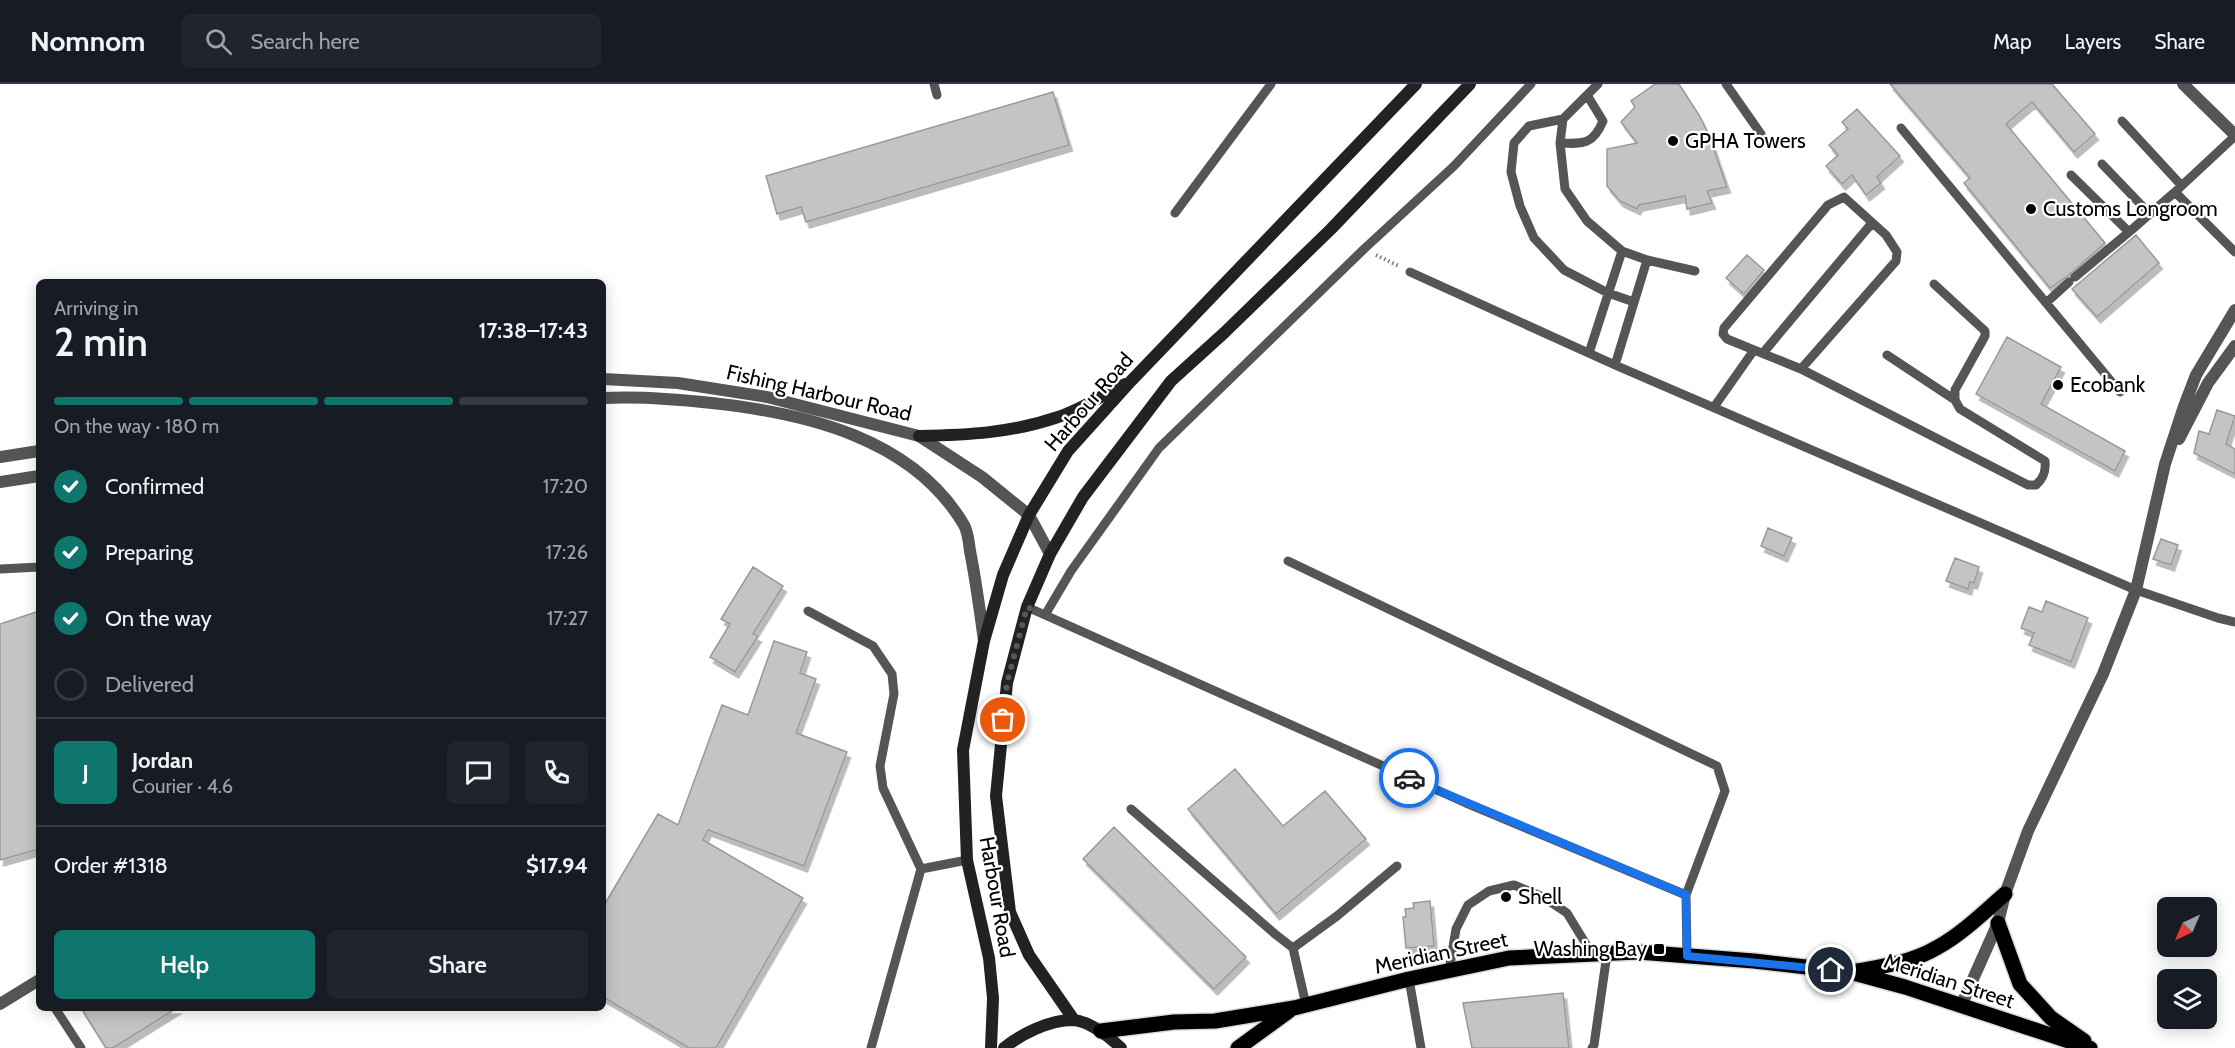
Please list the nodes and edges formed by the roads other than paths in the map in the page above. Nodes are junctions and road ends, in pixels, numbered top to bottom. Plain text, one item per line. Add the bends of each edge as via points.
1 (934, 84) edge
2 (1271, 84) edge
3 (1416, 84) edge
4 (1470, 84) edge
5 (1531, 84) edge
6 (1598, 84) edge
7 (1726, 84) edge
8 (2183, 84) edge
9 (937, 95) dead end
10 (1587, 95) junction
11 (1563, 119) junction
12 (2122, 121) dead end
13 (1901, 128) dead end
14 (1761, 134) dead end
15 (2235, 135) edge
16 (1560, 143) junction
17 (2102, 164) dead end
18 (2072, 175) dead end
19 (2178, 188) junction
20 (1175, 213) dead end
21 (2149, 213) junction
22 (1872, 223) junction
23 (2129, 232) junction
24 (1622, 250) junction
25 (2235, 252) edge
26 (1647, 260) junction
27 (1695, 271) dead end
28 (1410, 272) dead end
29 (1934, 284) dead end
30 (1608, 293) junction
31 (1634, 302) junction
32 (2046, 303) junction
33 (2235, 310) edge
34 (2235, 346) edge
35 (1759, 352) junction
36 (1589, 353) junction
37 (1887, 355) dead end
38 (1615, 365) junction
39 (1801, 369) junction
40 (606, 379) edge
41 (1131, 381) junction
42 (2120, 392) dead end
43 (606, 398) edge
44 (1955, 400) junction
45 (1714, 407) junction
46 (919, 435) junction
47 (36, 451) edge
48 (0, 457) edge
49 (2165, 464) junction
50 (36, 476) edge
51 (0, 482) edge
52 (1029, 515) junction
53 (1050, 554) junction
54 (1288, 561) dead end
55 (36, 567) edge
56 (1, 569) edge
57 (2136, 590) junction
58 (1027, 607) junction
59 (808, 611) dead end
60 (1045, 615) junction
61 (2235, 622) edge
62 (984, 641) junction
63 (1131, 809) dead end
64 (967, 860) junction
65 (1397, 866) dead end
66 (921, 869) junction
67 (2005, 894) junction
68 (1686, 895) junction
69 (1998, 923) junction
70 (1293, 948) junction
71 (1600, 954) junction
72 (1687, 956) junction
73 (1449, 971) junction
74 (1850, 972) junction
75 (1409, 979) junction
76 (36, 983) edge
77 (0, 1004) edge
78 (1300, 1006) junction
79 (1961, 1006) junction
80 (57, 1011) edge
81 (1074, 1020) junction
82 (1101, 1031) junction
83 (81, 1048) edge
84 (871, 1048) edge
85 (991, 1048) edge
86 (1004, 1048) edge
87 (1121, 1048) edge
88 (1238, 1048) edge
89 (1421, 1048) edge
90 (1592, 1048) edge
91 (2092, 1048) edge

1 - 9 lane
2 - 20 lane
3 - 41 main road, Harbour Road
4 - 53 main road, Harbour Road via 1331,229 1172,381 1083,497
5 - 60 lane via 1454,166 1159,448 1071,571
6 - 10 lane
7 - 14 lane
8 - 15 street
10 - 11 lane
10 - 16 lane via 1603,121 1597,134 1584,144
11 - 16 lane
11 - 30 lane via 1529,126 1514,143 1511,172 1534,238 1564,270
12 - 19 lane
13 - 32 lane
15 - 19 lane
16 - 24 lane via 1565,189 1587,220
17 - 21 lane
18 - 23 lane
19 - 21 lane
19 - 25 lane
21 - 23 lane
22 - 35 lane
22 - 35 lane via 1845,198 1828,205 1725,328 1723,334 1727,339
22 - 39 lane via 1892,243 1896,261
23 - 32 lane
24 - 26 lane
24 - 30 lane
26 - 27 lane
26 - 31 lane
28 - 36 lane
29 - 44 lane via 1985,331 1955,390
30 - 31 lane
30 - 36 lane
31 - 38 lane
32 - 42 lane
33 - 49 street via 2196,375
34 - 49 street via 2208,383
35 - 39 lane
35 - 45 lane
36 - 38 lane
37 - 44 lane
38 - 45 lane
39 - 44 lane via 2028,485 2042,480 2044,461 1960,409
40 - 46 street, Fishing Harbour Road via 678,383 767,397
41 - 46 main road via 1059,417 1036,423 973,435
41 - 52 main road, Harbour Road via 1068,451
43 - 62 street, Fishing Harbour Road via 674,399 760,408 817,422 868,441 901,459 942,494 966,527
45 - 57 lane
46 - 52 street, Fishing Harbour Road via 982,477
47 - 48 street
49 - 57 street
50 - 51 street
52 - 53 street, Fishing Harbour Road
52 - 62 main road, Harbour Road via 1003,575
53 - 58 main road, Harbour Road
54 - 68 lane via 1717,766 1725,791
55 - 56 lane
57 - 61 lane
57 - 67 street via 2103,674 2028,831
58 - 60 lane
58 - 81 main road, Harbour Road via 1007,683 996,796 1010,912 1029,955
59 - 66 lane via 873,646 892,674 894,694 880,766 883,788
60 - 68 lane via 1467,803
62 - 64 main road, Harbour Road via 963,750
63 - 70 lane
64 - 66 lane
64 - 85 main road, Harbour Road via 989,958 993,998
65 - 70 lane
66 - 84 lane
67 - 69 street
67 - 74 main road via 1938,947 1896,964
68 - 72 lane
69 - 79 street
69 - 91 main road via 2020,984 2050,1018
70 - 78 lane
71 - 72 main road, Meridian Street
71 - 73 main road, Meridian Street via 1509,958
71 - 73 lane via 1567,913 1514,885 1489,891 1468,905 1456,928
71 - 90 lane
72 - 74 main road, Meridian Street
73 - 75 main road, Meridian Street
74 - 79 main road, Meridian Street
75 - 78 main road, Meridian Street
75 - 89 lane
76 - 77 street
78 - 82 main road, Meridian Street via 1215,1021
78 - 88 main road, Meridian Street
79 - 91 main road, Meridian Street
80 - 83 lane
81 - 82 main road
81 - 86 main road via 1024,1033
82 - 87 main road

